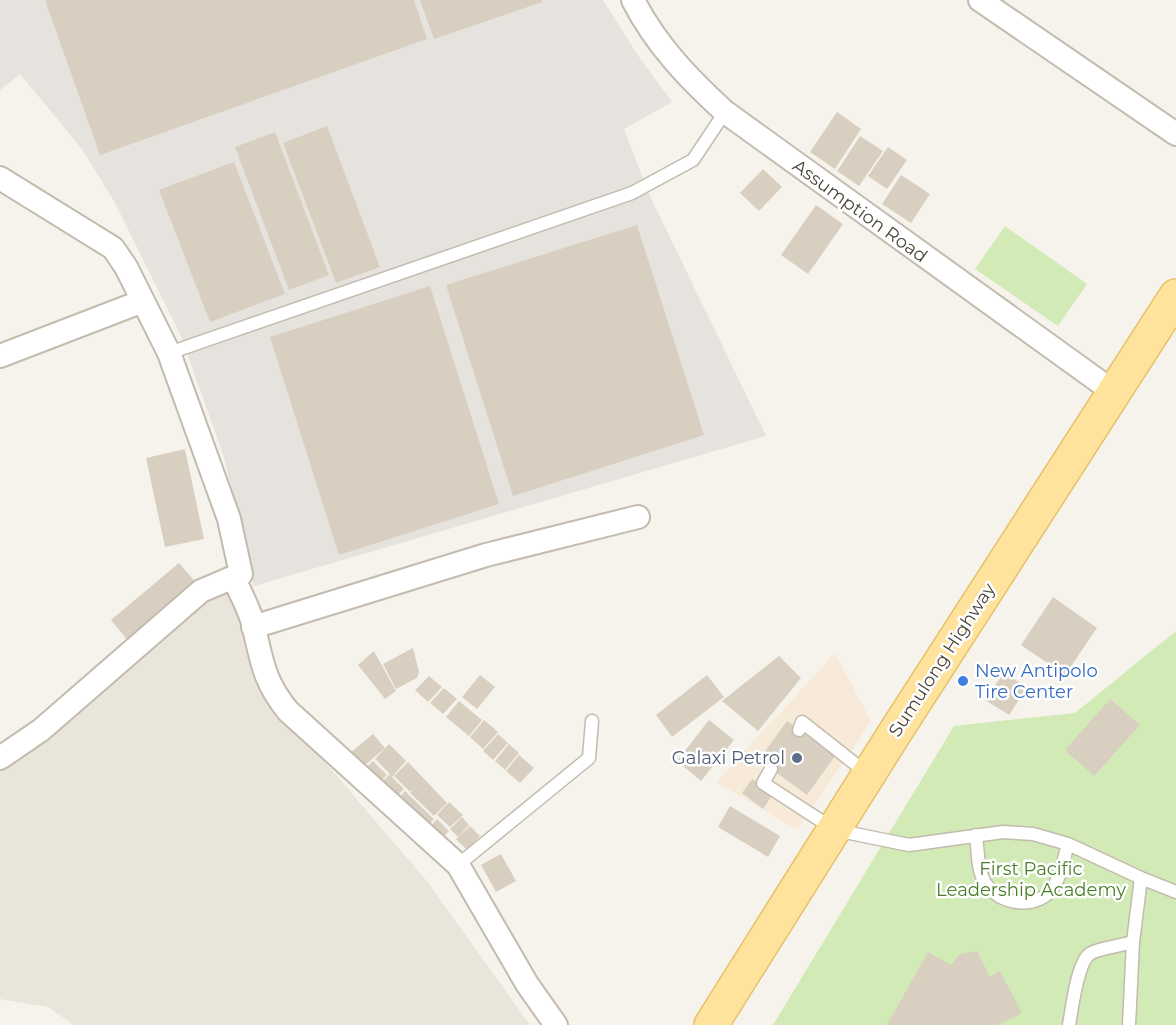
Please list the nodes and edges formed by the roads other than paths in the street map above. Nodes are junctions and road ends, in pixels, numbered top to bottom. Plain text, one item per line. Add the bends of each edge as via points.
1 (633, 0) edge
2 (980, 0) edge
3 (725, 112) junction
4 (1176, 134) edge
5 (0, 178) edge
6 (1176, 296) edge
7 (143, 301) junction
8 (169, 353) junction
9 (0, 356) edge
10 (1115, 393) junction
11 (638, 517) dead end
12 (241, 574) junction
13 (253, 627) junction
14 (592, 721) dead end
15 (799, 730) dead end
16 (0, 758) edge
17 (771, 769) dead end
18 (869, 774) junction
19 (835, 830) junction
20 (976, 835) junction
21 (1068, 844) junction
22 (458, 865) junction
23 (1141, 879) junction
24 (1176, 892) edge
25 (1133, 942) junction
26 (556, 1025) edge
27 (711, 1025) edge
28 (1069, 1025) edge
29 (1129, 1025) edge

1 - 3 street, Assumption Road via 649,30 681,70
2 - 4 street
3 - 8 lane via 693,160 632,193
3 - 10 street, Assumption Road
5 - 7 street via 112,248
6 - 10 main road, Sumulong Highway
7 - 8 street
7 - 9 street
8 - 12 street via 229,519
10 - 18 main road, Sumulong Highway
11 - 13 street via 486,555
12 - 13 street via 236,581
12 - 16 street via 201,591 41,730
13 - 22 street via 266,678 288,711
14 - 22 lane via 589,758
15 - 18 lane via 802,722
17 - 19 lane via 763,783
18 - 19 main road, Sumulong Highway
19 - 20 lane via 909,845
19 - 27 main road, Sumulong Highway
20 - 21 lane via 1033,834
20 - 21 lane via 983,879 999,897 1012,902 1038,900 1055,885
21 - 23 lane
22 - 26 street via 527,984
23 - 24 lane
23 - 25 lane
25 - 28 lane via 1086,956
25 - 29 lane

